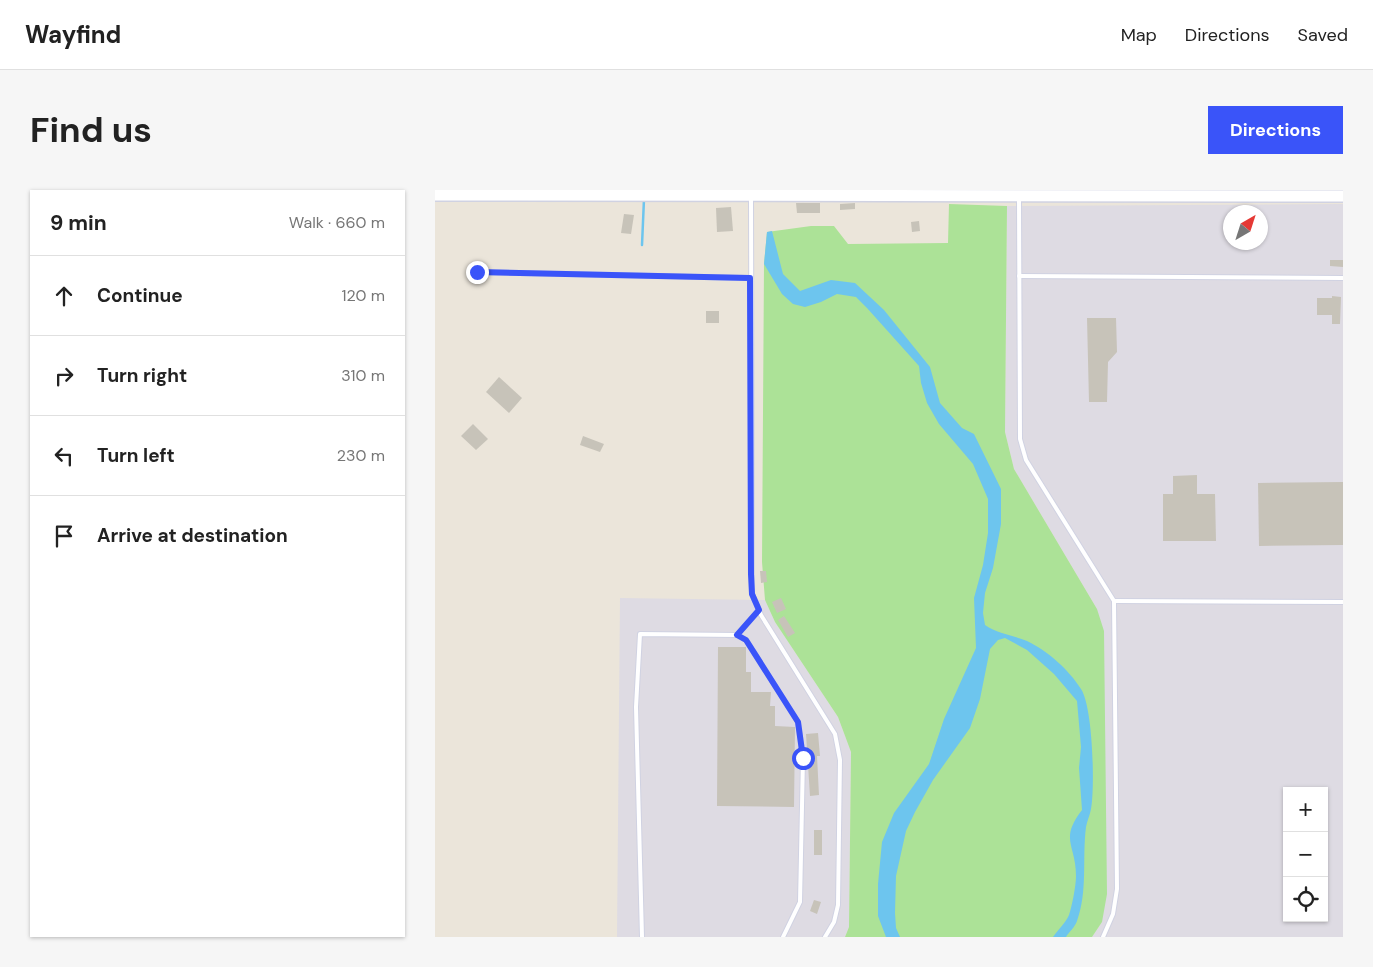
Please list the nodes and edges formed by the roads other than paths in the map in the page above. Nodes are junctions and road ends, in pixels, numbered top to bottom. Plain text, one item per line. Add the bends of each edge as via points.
1 (548, 192) edge
2 (751, 193) edge
3 (861, 193) edge
4 (1018, 193) edge
5 (435, 195) edge
6 (1343, 196) edge
7 (477, 272) dead end
8 (1019, 276) junction
9 (750, 278) junction
10 (1343, 278) edge
11 (1114, 602) junction
12 (1343, 602) edge
13 (759, 610) junction
14 (737, 635) junction
15 (642, 937) edge
16 (783, 937) edge
17 (825, 937) edge
18 (1103, 937) edge

1 - 2 street via 644,195
1 - 5 street
2 - 3 street
2 - 9 lane
3 - 4 street
4 - 6 street
4 - 8 lane
7 - 9 lane
8 - 10 lane
8 - 11 lane via 1020,439 1026,460
9 - 13 lane via 751,574 752,594
11 - 12 lane
11 - 18 lane via 1117,889 1113,914
13 - 14 lane
13 - 17 lane via 835,734 839,760 838,905 834,922
14 - 15 lane via 640,634 636,706
14 - 16 lane via 746,640 798,722 803,758 800,902

